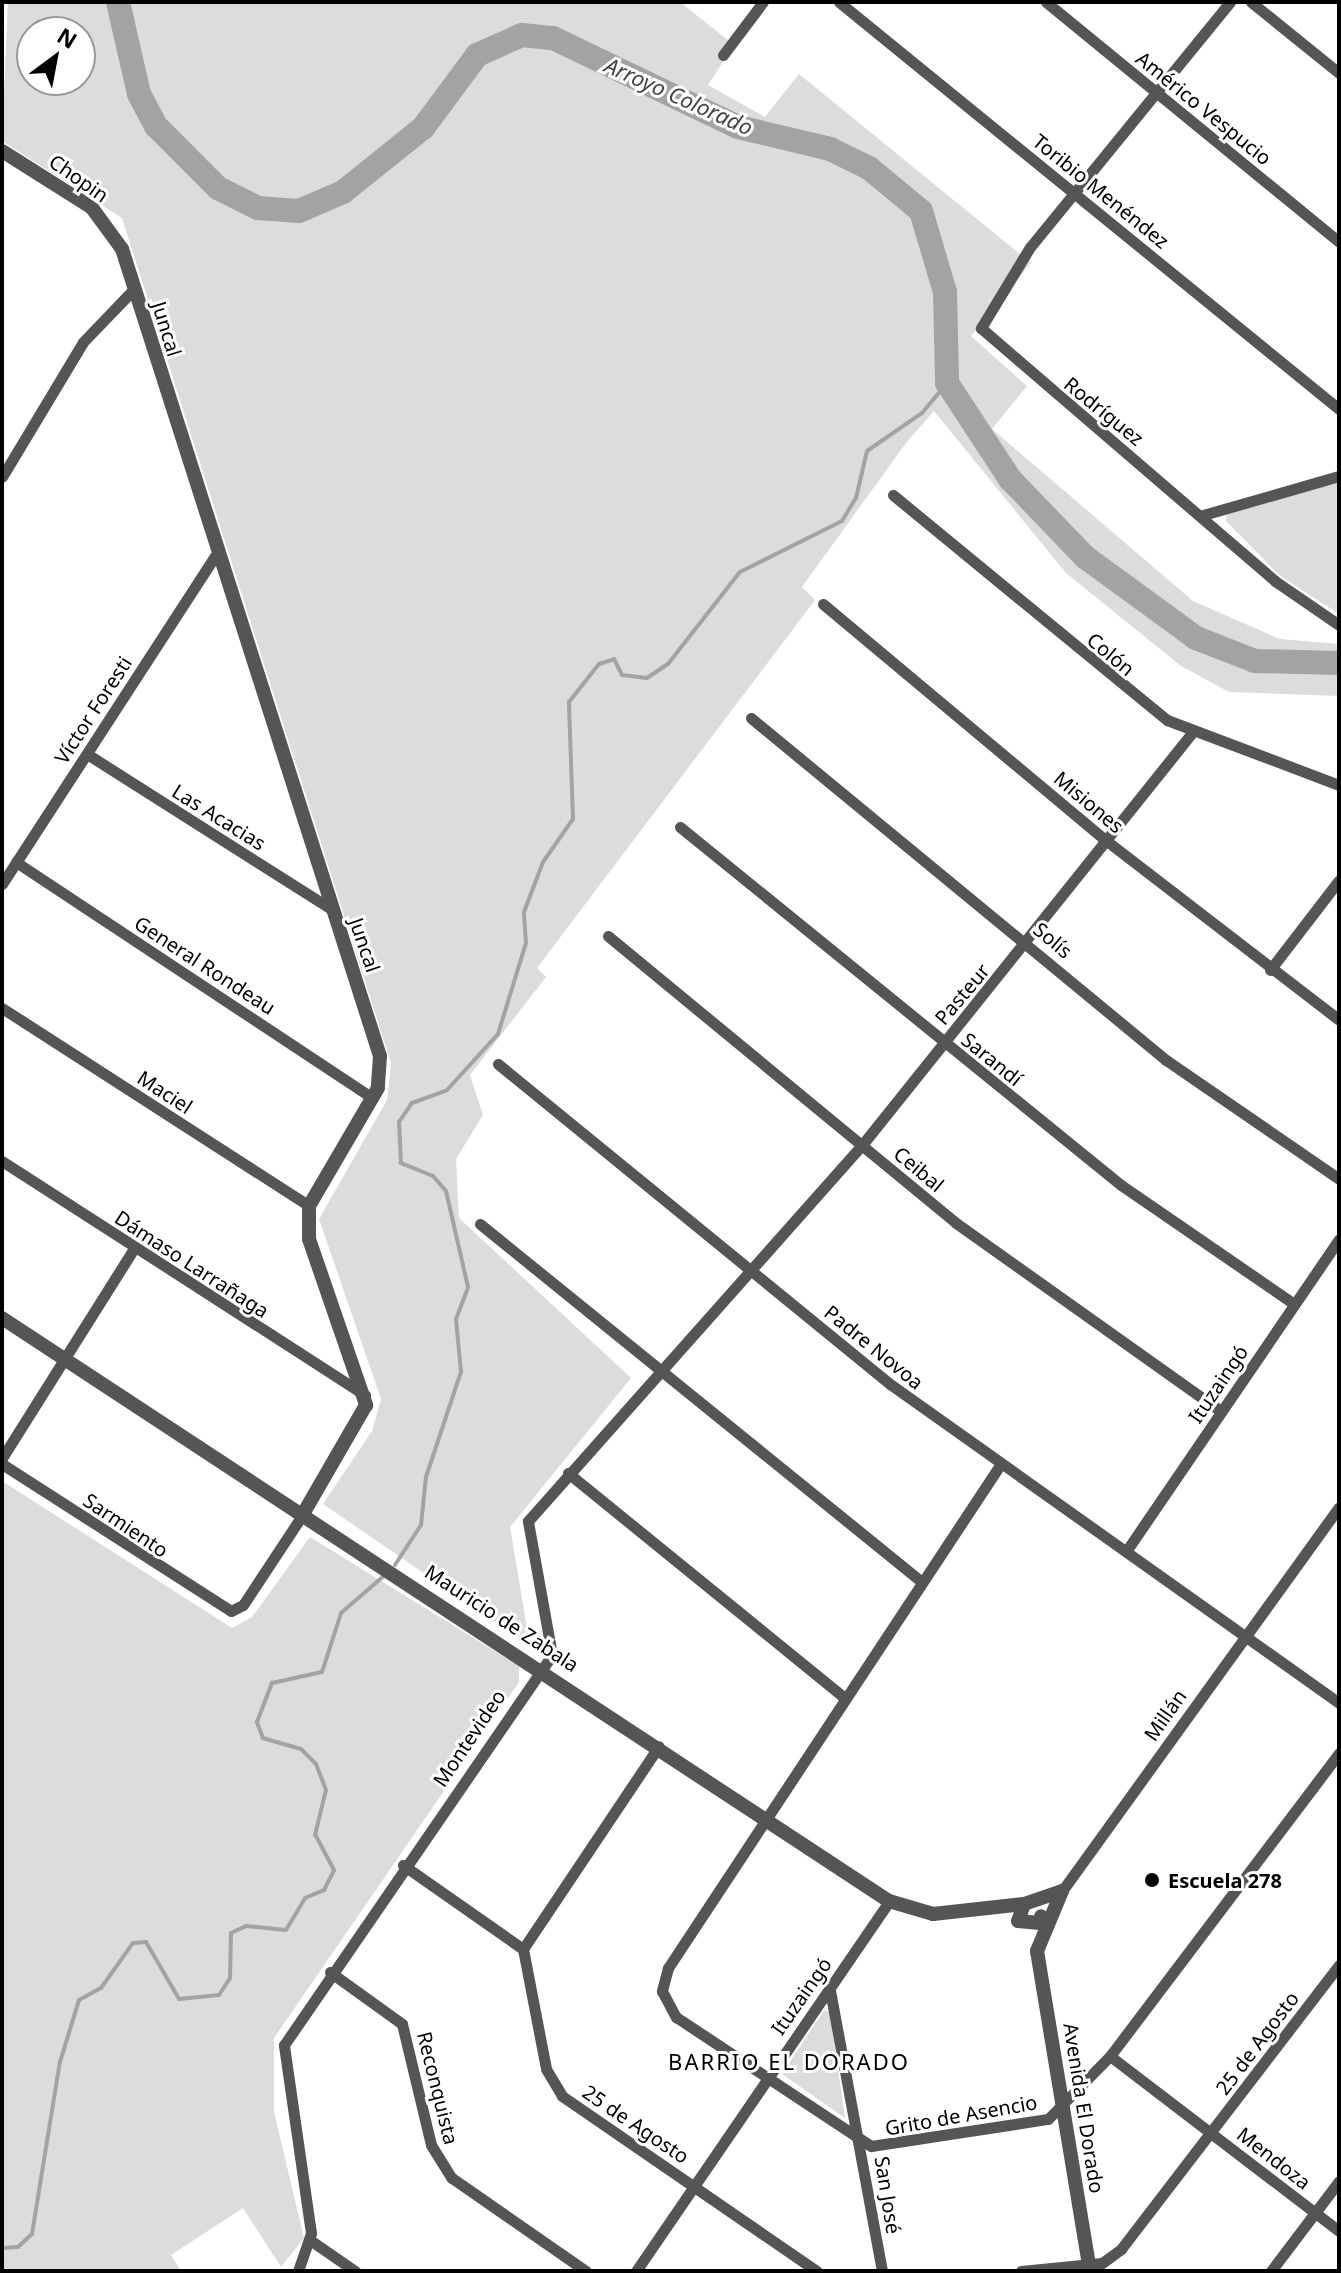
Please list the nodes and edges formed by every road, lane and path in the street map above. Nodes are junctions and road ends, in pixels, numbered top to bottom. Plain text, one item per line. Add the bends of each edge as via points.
1 (763, 2) edge
2 (839, 2) edge
3 (1046, 2) edge
4 (1230, 2) edge
5 (1251, 2) edge
6 (723, 55) dead end
7 (1339, 73) edge
8 (1156, 91) junction
9 (2, 151) edge
10 (1074, 193) junction
11 (1339, 242) edge
12 (122, 249) joint
13 (134, 289) junction
14 (1339, 409) edge
15 (1339, 476) edge
16 (2, 477) edge
17 (893, 495) dead end
18 (1203, 515) junction
19 (215, 556) junction
20 (823, 604) dead end
21 (1339, 625) edge
22 (751, 718) dead end
23 (1191, 734) junction
24 (87, 754) junction
25 (1339, 785) edge
26 (680, 827) dead end
27 (1108, 842) junction
28 (16, 862) junction
29 (1339, 880) edge
30 (2, 884) edge
31 (333, 910) junction
32 (608, 936) dead end
33 (1028, 943) junction
34 (1270, 970) junction
35 (2, 1008) edge
36 (1339, 1020) edge
37 (944, 1043) junction
38 (498, 1064) dead end
39 (373, 1098) junction
40 (862, 1145) junction
41 (2, 1161) edge
42 (1339, 1179) edge
43 (309, 1206) junction
44 (480, 1224) dead end
45 (1339, 1239) edge
46 (134, 1248) junction
47 (754, 1270) junction
48 (1294, 1304) junction
49 (2, 1318) edge
50 (64, 1359) junction
51 (655, 1370) junction
52 (365, 1395) junction
53 (1221, 1411) junction
54 (2, 1458) edge
55 (2, 1464) edge
56 (1000, 1465) junction
57 (568, 1473) junction
58 (1339, 1507) edge
59 (303, 1514) junction
60 (1127, 1550) junction
61 (922, 1582) junction
62 (1247, 1634) junction
63 (539, 1665) junction
64 (845, 1698) junction
65 (1339, 1703) edge
66 (659, 1746) junction
67 (1339, 1753) edge
68 (766, 1818) junction
69 (403, 1865) junction
70 (1062, 1891) junction
71 (889, 1901) junction
72 (1028, 1903) junction
73 (991, 1907) junction
74 (1018, 1921) junction
75 (1043, 1923) junction
76 (523, 1949) junction
77 (1037, 1951) junction
78 (1339, 1965) edge
79 (330, 1972) junction
80 (829, 1985) junction
81 (1110, 2056) junction
82 (766, 2078) junction
83 (1064, 2107) junction
84 (1211, 2133) junction
85 (861, 2144) junction
86 (1339, 2181) edge
87 (693, 2184) junction
88 (1315, 2213) junction
89 (1339, 2231) edge
90 (310, 2240) junction
91 (1089, 2267) edge
92 (298, 2271) edge
93 (355, 2271) edge
94 (586, 2271) edge
95 (636, 2271) edge
96 (817, 2271) edge
97 (882, 2271) edge
98 (1021, 2271) edge
99 (1271, 2271) edge

1 - 6 street
2 - 10 street, Toribio Menéndez
3 - 8 street, Américo Vespucio
4 - 8 street
5 - 7 street
8 - 10 street
8 - 11 street, Américo Vespucio
9 - 12 street, Chopin via 92,208
10 - 14 street, Toribio Menéndez
10 - 18 street, Rodríguez via 1030,247 983,332
12 - 13 street, Juncal
13 - 16 street via 83,342
13 - 19 street, Juncal
15 - 18 street
17 - 23 street, Colón via 1142,703
18 - 21 street, Rodríguez via 1275,581
19 - 24 street, Víctor Foresti
19 - 31 street, Juncal
20 - 27 street, Misiones
22 - 33 street, Solís
23 - 25 street, Colón
23 - 27 street, Pasteur
24 - 28 street, Víctor Foresti
24 - 31 street, Las Acacias
26 - 37 street, Sarandí
27 - 33 street, Pasteur
27 - 34 street, Misiones
28 - 30 street, Víctor Foresti
28 - 39 street, General Rondeau
29 - 34 street
31 - 39 street, Juncal via 380,1056
32 - 40 street, Ceibal
33 - 37 street, Pasteur
33 - 42 street, Solís via 1166,1060
34 - 36 street, Misiones
35 - 43 street, Maciel
37 - 40 street, Pasteur
37 - 48 street, Sarandí via 1121,1185
38 - 47 street, Padre Novoa
39 - 43 street, Juncal
40 - 47 street, Pasteur
40 - 53 street, Ceibal via 1010,1264
41 - 46 street, Dámaso Larrañaga
43 - 52 street via 309,1239
44 - 51 street
45 - 48 street, Ituzaingó
46 - 50 street
46 - 52 street, Dámaso Larrañaga
47 - 51 street, Montevideo
47 - 56 street, Padre Novoa
48 - 53 street, Ituzaingó
49 - 50 street, Mauricio de Zabala
50 - 54 street
50 - 59 street, Mauricio de Zabala
51 - 57 street, Montevideo
51 - 61 street
52 - 59 street via 364,1418
53 - 60 street, Ituzaingó
55 - 59 street, Sarmiento via 231,1611 243,1605
56 - 60 street, Padre Novoa
56 - 61 street, Grito de Asencio
57 - 63 street, Montevideo via 528,1521 554,1649
57 - 64 street
58 - 62 street, Millán
59 - 63 street, Mauricio de Zabala
60 - 62 street, Padre Novoa
61 - 64 street, Grito de Asencio
62 - 65 street
62 - 70 street, Millán
63 - 66 street, Mauricio de Zabala
63 - 69 street, Montevideo
64 - 68 street, Grito de Asencio
66 - 68 street, Mauricio de Zabala
66 - 76 street
67 - 81 street, Grito de Asencio
68 - 71 street, Mauricio de Zabala
68 - 82 street, Grito de Asencio via 662,1983 676,2017
69 - 76 street
69 - 79 street, Montevideo
70 - 72 street, Mauricio de Zabala
70 - 75 street, Millán
71 - 73 street, Mauricio de Zabala via 921,1914
71 - 80 street, Ituzaingó
72 - 73 street, Mauricio de Zabala
72 - 74 street
72 - 75 street
73 - 74 street
74 - 75 street
74 - 77 street
75 - 77 street, Millán
76 - 87 street, 25 de Agosto via 557,2090
77 - 83 street, Avenida El Dorado
78 - 84 street, 25 de Agosto
79 - 90 street, Montevideo via 281,2055
79 - 94 street, Reconquista via 402,2024 431,2145 452,2178
80 - 82 street, Ituzaingó
80 - 85 street, San José
81 - 83 street, Grito de Asencio
81 - 84 street, Mendoza
82 - 85 street, Grito de Asencio
82 - 87 street, Ituzaingó
83 - 85 street, Grito de Asencio via 1048,2119 881,2148
83 - 91 street, Avenida El Dorado
84 - 88 street, Mendoza
84 - 91 street, 25 de Agosto via 1121,2249
85 - 97 street, San José
86 - 88 street
87 - 95 street, Ituzaingó
87 - 96 street, 25 de Agosto
88 - 89 street, Mendoza
88 - 99 street
90 - 92 street
90 - 93 street
91 - 98 street, 25 de Agosto

